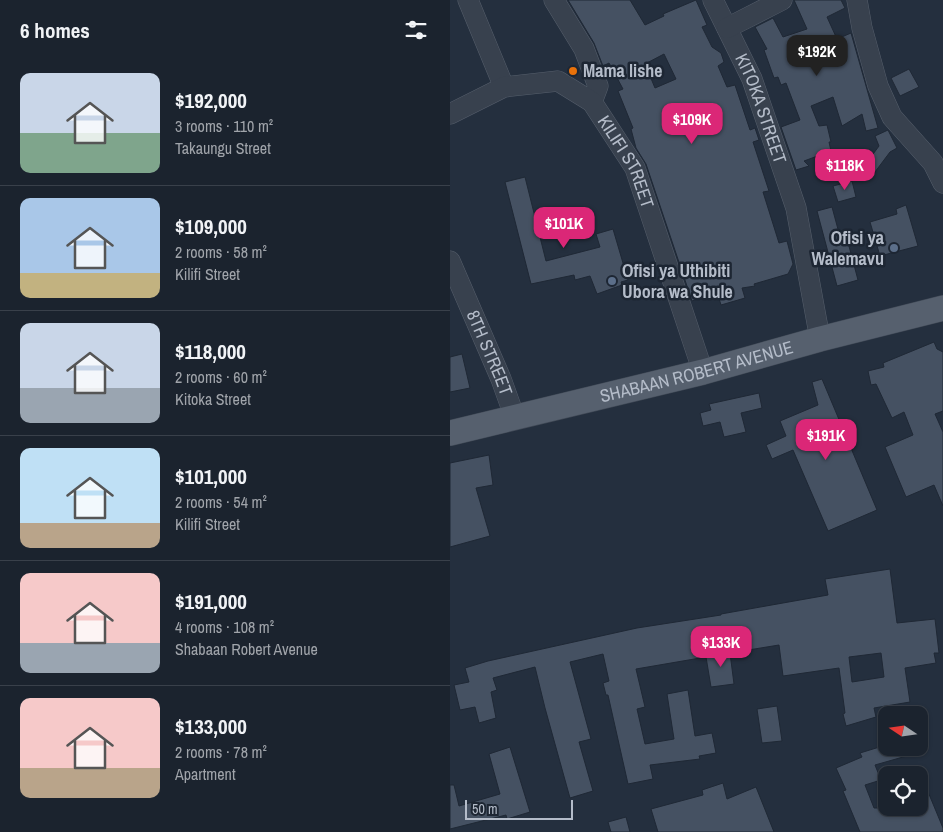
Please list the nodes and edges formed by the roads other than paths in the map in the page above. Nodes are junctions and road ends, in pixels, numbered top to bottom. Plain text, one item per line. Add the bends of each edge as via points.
1 (468, 0) edge
2 (554, 0) edge
3 (713, 0) edge
4 (782, 0) edge
5 (856, 0) edge
6 (727, 28) junction
7 (504, 87) junction
8 (592, 102) junction
9 (450, 114) edge
10 (943, 183) edge
11 (450, 261) edge
12 (943, 308) edge
13 (820, 339) junction
14 (703, 372) junction
15 (514, 418) junction
16 (450, 433) edge

1 - 7 street
2 - 8 street via 584,49 598,86
3 - 6 street, KITOKA STREET
4 - 6 street
5 - 10 street via 878,86 892,117 933,163
6 - 13 street, KITOKA STREET via 752,79 796,208
7 - 8 street, KILIFI STREET via 558,81
7 - 9 street, KILIFI STREET
8 - 14 street, KILIFI STREET via 635,168
11 - 15 street, 8TH STREET via 501,379
12 - 13 main road, SHABAAN ROBERT AVENUE
13 - 14 main road, SHABAAN ROBERT AVENUE
14 - 15 main road, SHABAAN ROBERT AVENUE
15 - 16 main road, SHABAAN ROBERT AVENUE

